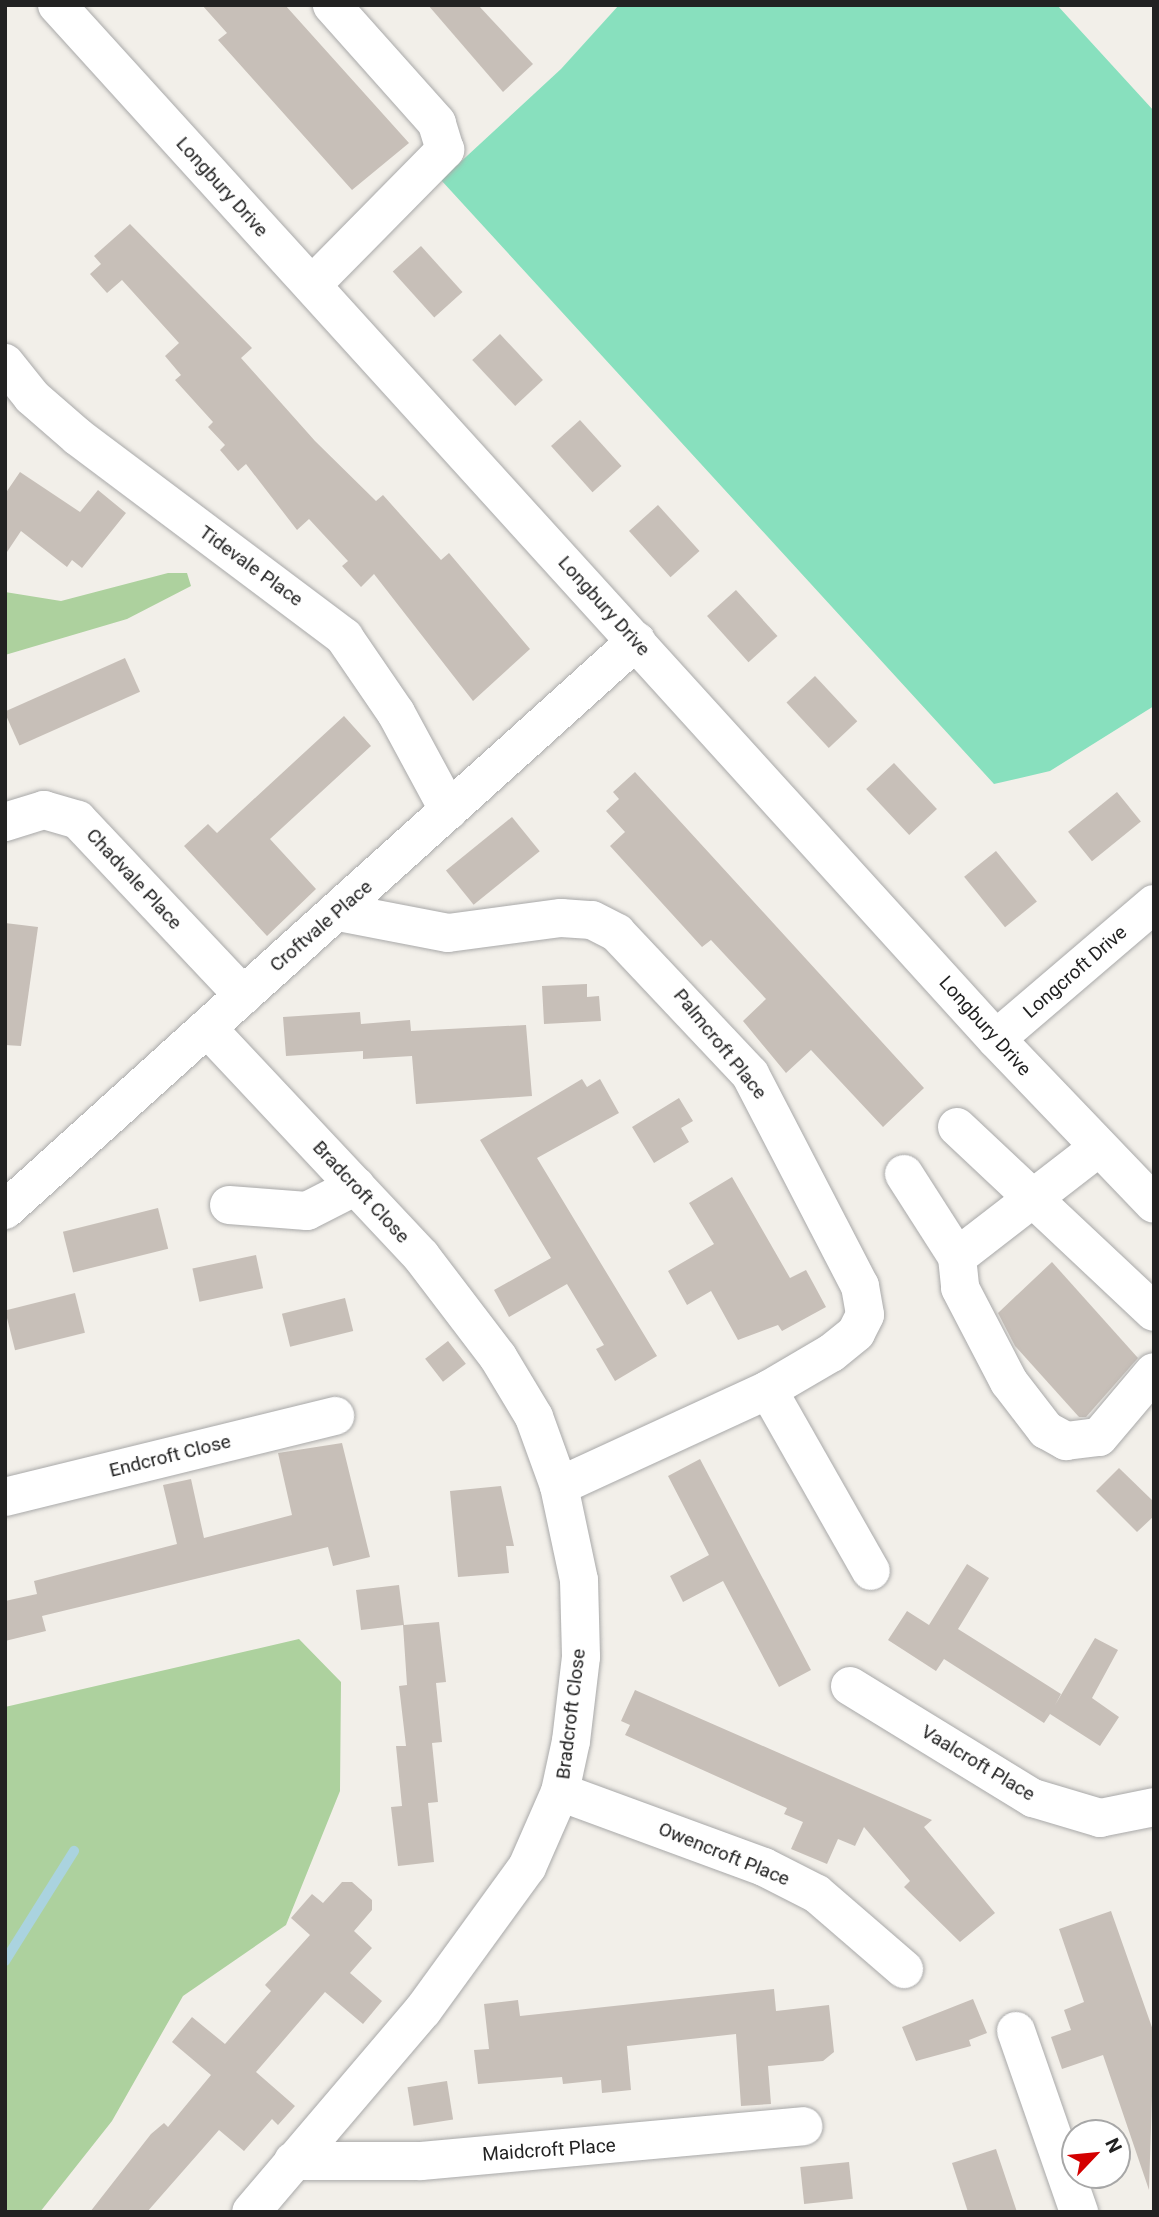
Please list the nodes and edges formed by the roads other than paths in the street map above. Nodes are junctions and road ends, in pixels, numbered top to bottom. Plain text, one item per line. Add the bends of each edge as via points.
1 (57, 5) edge
2 (332, 5) edge
3 (312, 285) junction
4 (5, 363) edge
5 (636, 641) junction
6 (449, 811) junction
7 (5, 822) edge
8 (1154, 904) edge
9 (339, 912) junction
10 (243, 995) junction
11 (207, 1028) junction
12 (996, 1039) junction
13 (957, 1127) dead end
14 (1098, 1148) junction
15 (904, 1174) dead end
16 (356, 1186) junction
17 (1031, 1199) junction
18 (1154, 1204) edge
19 (229, 1205) dead end
20 (5, 1210) edge
21 (957, 1256) junction
22 (1154, 1312) edge
23 (1154, 1372) edge
24 (768, 1390) junction
25 (335, 1416) dead end
26 (559, 1486) junction
27 (5, 1497) edge
28 (871, 1571) dead end
29 (850, 1686) dead end
30 (560, 1792) junction
31 (1154, 1807) edge
32 (904, 1969) dead end
33 (1016, 2031) dead end
34 (803, 2126) dead end
35 (293, 2161) junction
36 (251, 2212) edge
37 (1079, 2212) edge

1 - 3 street, Longbury Drive
2 - 3 street via 437,123 445,149
3 - 5 street, Longbury Drive
4 - 6 street, Tidevale Place via 32,397 78,437 344,637 396,713
5 - 6 street, Croftvale Place
5 - 12 street, Longbury Drive
6 - 9 street, Croftvale Place
7 - 10 street, Chadvale Place via 44,810 78,820
8 - 12 street, Longcroft Drive
9 - 10 street, Croftvale Place
9 - 24 street, Palmcroft Place via 448,933 561,918 592,920 640,952 703,1018 779,1119 860,1286 865,1315 856,1333
10 - 11 street, Croftvale Place
11 - 16 street, Bradcroft Close
11 - 20 street, Croftvale Place
12 - 14 street, Longbury Drive
13 - 17 street
14 - 17 street
14 - 18 street, Longbury Drive
15 - 21 street
16 - 19 street via 307,1211
16 - 26 street, Bradcroft Close via 421,1256 498,1357 534,1417
17 - 21 street
17 - 22 street
21 - 23 street via 973,1324 1046,1430 1066,1441 1099,1437
24 - 26 street, Palmcroft Place
24 - 28 street
25 - 27 street, Endcroft Close
26 - 30 street, Bradcroft Close via 579,1580 581,1657
29 - 31 street, Vaalcroft Place via 1033,1798 1100,1818 1129,1818
30 - 32 street, Owencroft Place via 786,1878 817,1894
30 - 35 street, Bradcroft Close via 527,1867 482,1936
33 - 37 street
34 - 35 street, Maidcroft Place via 421,2161
35 - 36 street, Bradcroft Close

